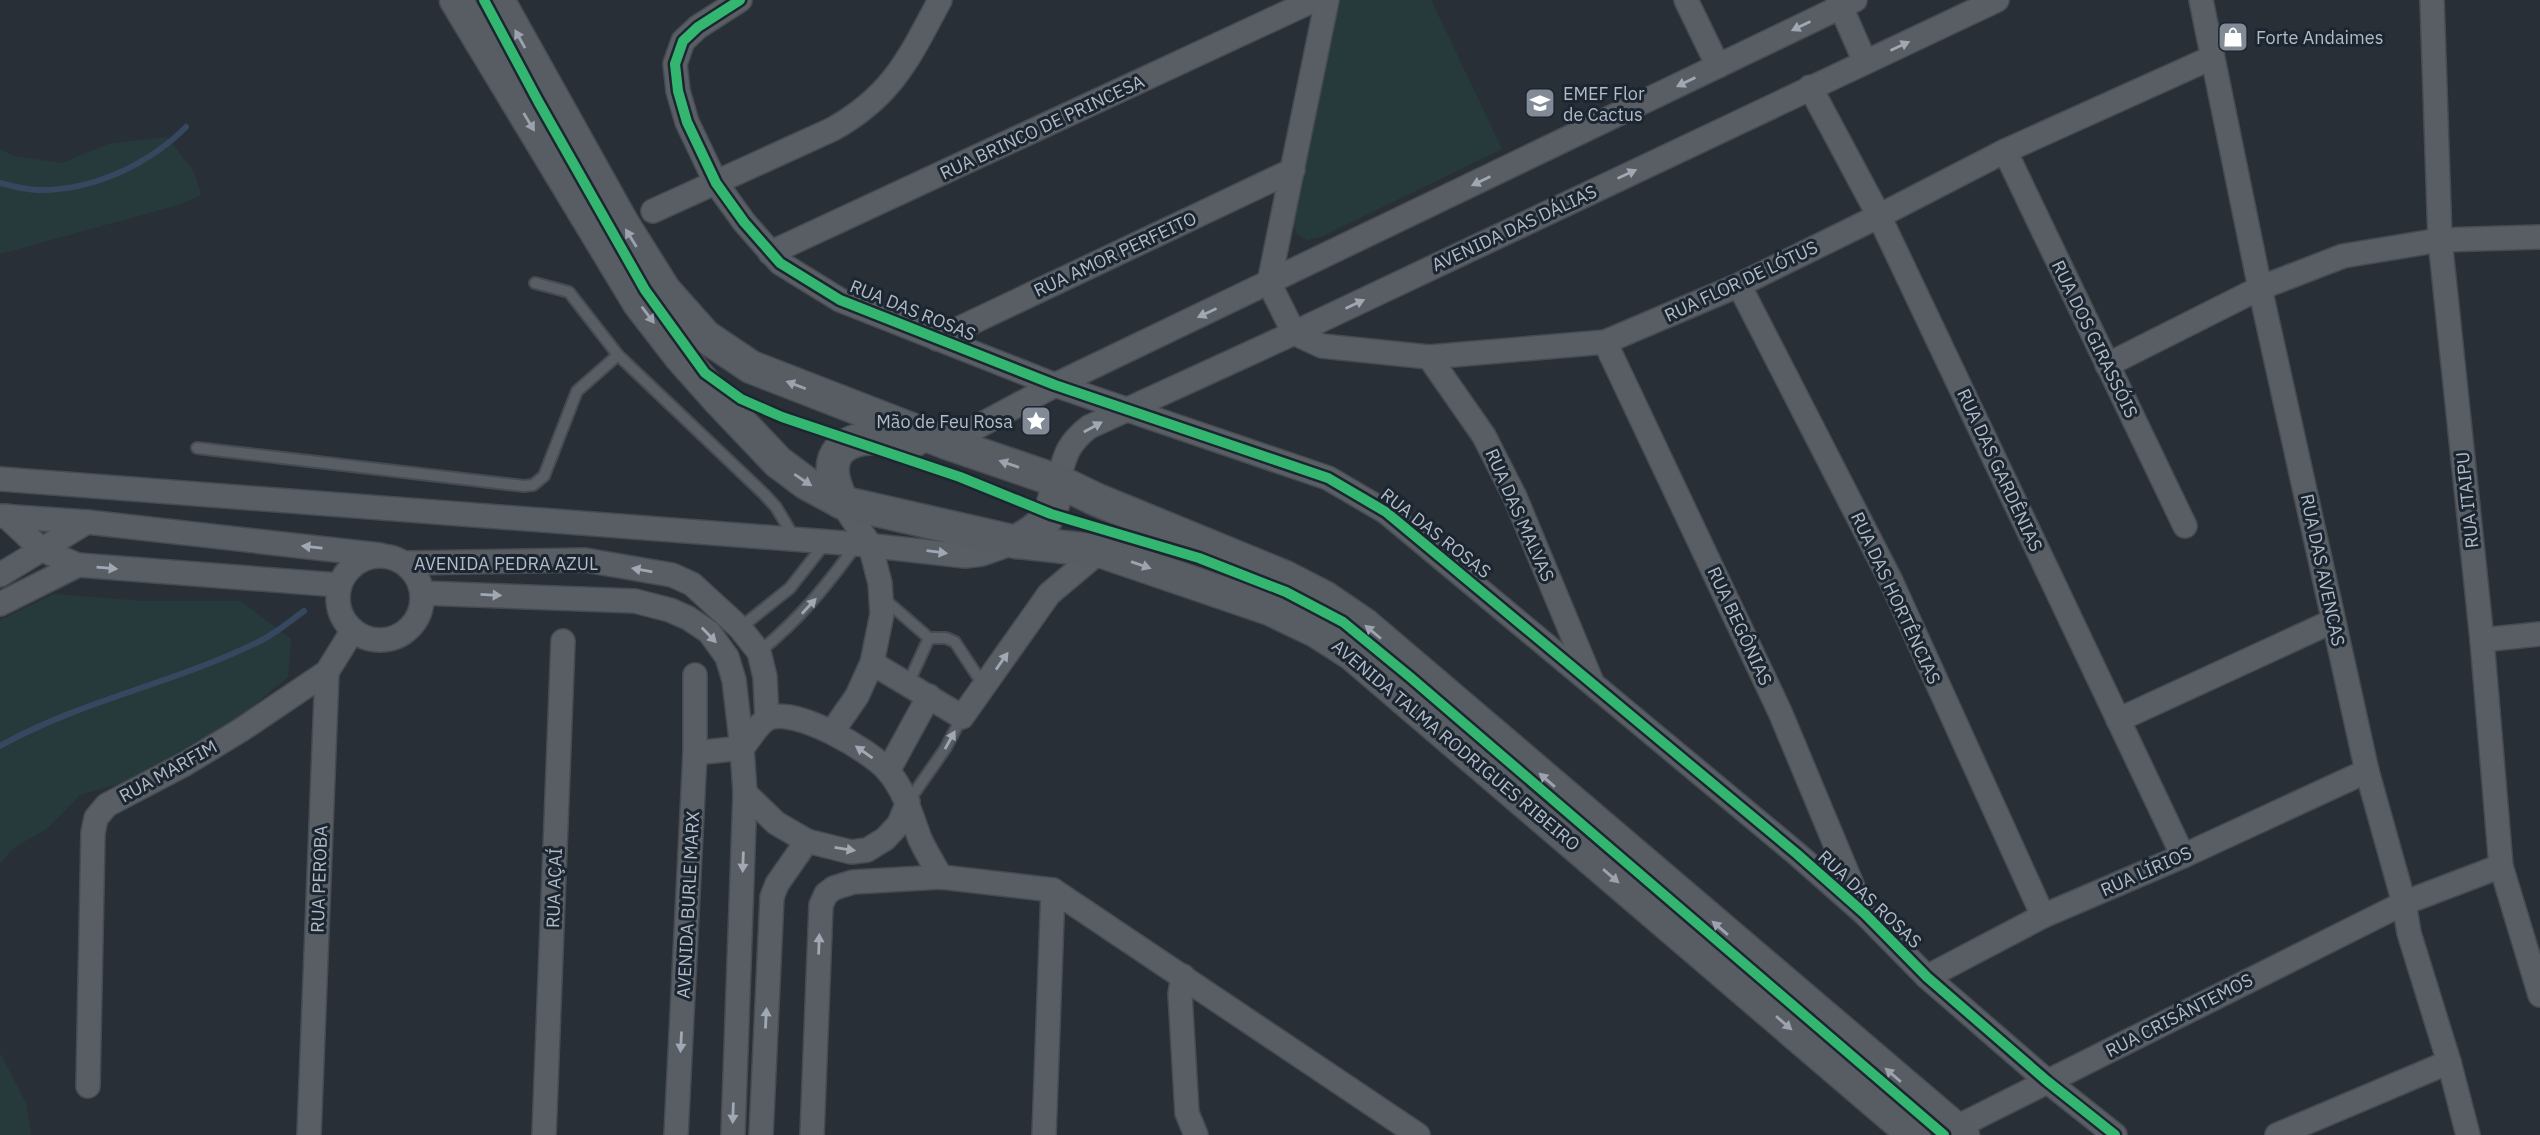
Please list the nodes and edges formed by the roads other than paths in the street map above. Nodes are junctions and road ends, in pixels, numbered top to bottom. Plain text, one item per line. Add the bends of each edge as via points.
1 (456, 0) edge
2 (498, 0) edge
3 (740, 0) edge
4 (940, 0) edge
5 (1314, 0) edge
6 (1327, 0) edge
7 (1686, 0) edge
8 (1997, 0) edge
9 (2201, 0) edge
10 (2432, 0) edge
11 (1845, 2) edge
12 (2211, 58) junction
13 (1865, 62) junction
14 (1718, 66) junction
15 (1810, 87) junction
16 (2005, 151) junction
17 (1293, 170) junction
18 (716, 183) junction
19 (653, 211) dead end
20 (1880, 216) junction
21 (2540, 237) edge
22 (2440, 240) junction
23 (770, 253) junction
24 (535, 283) dead end
25 (1269, 283) junction
26 (1739, 285) junction
27 (2260, 288) junction
28 (1294, 333) junction
29 (937, 339) junction
30 (1605, 342) junction
31 (618, 355) junction
32 (1429, 357) junction
33 (2107, 365) junction
34 (1055, 385) junction
35 (1130, 409) junction
36 (947, 443) junction
37 (197, 448) dead end
38 (0, 479) edge
39 (1058, 481) junction
40 (841, 502) junction
41 (3, 516) edge
42 (87, 522) junction
43 (2185, 526) dead end
44 (795, 539) junction
45 (826, 542) junction
46 (1016, 542) junction
47 (864, 544) junction
48 (42, 550) junction
49 (1100, 551) junction
50 (380, 555) junction
51 (405, 563) junction
52 (78, 565) junction
53 (0, 575) edge
54 (340, 585) junction
55 (422, 593) junction
56 (882, 597) junction
57 (0, 604) edge
58 (2333, 621) junction
59 (740, 628) junction
60 (353, 630) junction
61 (2540, 634) edge
62 (929, 638) junction
63 (2482, 640) junction
64 (564, 641) dead end
65 (759, 652) junction
66 (872, 663) junction
67 (327, 672) junction
68 (695, 676) dead end
69 (1592, 683) junction
70 (908, 684) junction
71 (984, 686) junction
72 (929, 696) junction
73 (962, 717) junction
74 (766, 719) junction
75 (2118, 720) junction
76 (832, 732) junction
77 (742, 748) junction
78 (695, 753) junction
79 (888, 771) junction
80 (2367, 771) junction
81 (745, 793) junction
82 (908, 802) junction
83 (885, 839) junction
84 (807, 841) junction
85 (921, 841) junction
86 (2183, 856) junction
87 (2501, 866) junction
88 (941, 877) junction
89 (1054, 890) junction
90 (2404, 903) junction
91 (1865, 914) junction
92 (2043, 916) junction
93 (1183, 976) junction
94 (1927, 977) junction
95 (2540, 995) edge
96 (2449, 1062) junction
97 (2047, 1081) junction
98 (88, 1086) dead end
99 (1959, 1132) edge
100 (309, 1135) edge
101 (544, 1135) edge
102 (676, 1135) edge
103 (733, 1135) edge
104 (761, 1135) edge
105 (812, 1135) edge
106 (1044, 1135) edge
107 (1196, 1135) edge
108 (1418, 1135) edge
109 (1914, 1135) edge
110 (2115, 1135) edge
111 (2277, 1135) edge
112 (2468, 1135) edge

1 -> 40 main road, AVENIDA TALMA RODRIGUES RIBEIRO via 639,303 680,356 778,462 806,484
36 -> 2 main road, AVENIDA TALMA RODRIGUES RIBEIRO via 751,367 705,336 665,291 622,224
3 - 18 street, RUA DAS ROSAS via 683,41 675,64 687,122
4 - 18 street via 903,69 860,113
5 - 23 street, RUA BRINCO DE PRINCESA
6 - 17 street
7 - 14 street
13 -> 8 street, AVENIDA DAS DÁLIAS
9 - 12 street, RUA DAS AVENCAS
10 - 22 street, RUA ITAIPU
11 - 13 street
11 -> 14 street
12 - 16 street, RUA FLOR DE LÓTUS
12 - 27 street, RUA DAS AVENCAS
13 - 15 street, AVENIDA DAS DÁLIAS
14 -> 25 street
15 - 20 street, RUA DAS GARDÊNIAS
28 -> 15 street, AVENIDA DAS DÁLIAS
16 - 20 street, RUA FLOR DE LÓTUS
16 - 33 street, RUA DOS GIRASSÓIS
17 - 25 street
17 - 29 street, RUA AMOR PERFEITO
18 - 19 street
18 - 23 street, RUA DAS ROSAS
20 - 26 street, RUA FLOR DE LÓTUS
20 - 75 street, RUA DAS GARDÊNIAS
21 - 22 street
22 - 27 street via 2343,256
22 - 63 street, RUA ITAIPU
23 - 29 street, RUA DAS ROSAS via 840,300
24 - 31 lane via 569,292
25 - 28 street
25 -> 34 street
26 - 30 street, RUA FLOR DE LÓTUS
26 - 92 street, RUA DAS HORTÊNCIAS via 1891,581
27 - 33 street
27 - 58 street, RUA DAS AVENCAS
28 - 32 street, RUA FLOR DE LÓTUS via 1322,346
28 - 35 street, AVENIDA DAS DÁLIAS
29 - 34 street, RUA DAS ROSAS
30 - 32 street, RUA FLOR DE LÓTUS
30 - 91 street, RUA BEGÔNIAS via 1780,712
31 - 37 lane via 577,391 544,476 533,485
31 - 44 lane via 764,494
32 - 69 street, RUA DAS MALVAS via 1484,436 1515,497
33 - 43 street, RUA DOS GIRASSÓIS
34 - 35 street, RUA DAS ROSAS
34 - 36 street
39 -> 35 street, AVENIDA DAS DÁLIAS via 1066,450 1075,438
35 - 69 street, RUA DAS ROSAS via 1328,478 1386,512
39 -> 36 main road, AVENIDA TALMA RODRIGUES RIBEIRO
36 - 40 main road via 878,437 841,447 833,475
38 - 44 street
39 - 46 main road via 1051,514
99 -> 39 main road, AVENIDA TALMA RODRIGUES RIBEIRO via 1365,625 1286,577
40 - 46 main road, AVENIDA TALMA RODRIGUES RIBEIRO
40 - 47 street
41 - 42 street
41 - 48 street
42 - 48 street
50 -> 42 street
44 - 45 street
45 - 47 street
45 - 59 lane via 790,588
47 -> 46 street via 965,556
46 - 49 main road, AVENIDA TALMA RODRIGUES RIBEIRO
47 - 56 street
65 -> 47 lane via 787,630
48 - 52 street
48 - 53 street
71 -> 49 street via 1049,594
49 -> 109 main road, AVENIDA TALMA RODRIGUES RIBEIRO via 1270,609 1352,654
50 - 51 street
50 - 54 street via 355,564
51 - 55 street via 417,576
59 -> 51 street, AVENIDA PEDRA AZUL via 692,584 672,575 585,560
52 -> 54 street
52 - 57 street
54 - 60 street via 340,610
55 - 60 street via 416,620 400,634 379,640
55 -> 77 street, AVENIDA PEDRA AZUL via 635,601 688,618 709,632 727,657
56 - 62 lane
56 - 66 street
58 - 75 street
58 - 80 street, RUA DAS AVENCAS
59 - 65 street, AVENIDA PEDRA AZUL
60 - 67 street, RUA PEROBA
61 - 63 street
62 - 70 lane
62 - 71 lane via 955,642
63 - 87 street, RUA ITAIPU
64 - 101 street, RUA AÇAÍ
65 - 74 street, AVENIDA PEDRA AZUL
66 - 70 street
66 - 76 street via 857,696
67 - 98 street, RUA MARFIM via 241,730 107,806 96,818
67 - 100 street, RUA PEROBA
68 - 78 street, AVENIDA BURLE MARX
69 - 91 street, RUA DAS ROSAS
70 - 72 street
71 - 73 street
72 - 73 street
72 - 79 street
82 -> 73 lane
74 - 76 street via 782,716
74 - 77 street
75 - 86 street, RUA DAS GARDÊNIAS
79 -> 76 street via 867,752
77 - 78 street
77 - 81 street
78 -> 102 street, AVENIDA BURLE MARX
79 - 82 street
80 - 86 street, RUA LÍRIOS
80 - 90 street, RUA DAS AVENCAS
81 - 84 street via 776,823
81 -> 103 street
82 - 83 street via 899,824
82 - 85 street
84 -> 83 street via 851,852 867,850
83 - 85 street
104 -> 84 street via 772,897
85 - 88 street
86 - 92 street, RUA LÍRIOS
87 - 90 street, RUA CRISÂNTEMOS
87 - 95 street, RUA ITAIPU
88 - 89 street
105 -> 88 street via 821,905 826,894 853,882
89 - 93 street
89 - 106 street
90 - 96 street, RUA DAS AVENCAS
90 - 97 street, RUA CRISÂNTEMOS
91 - 94 street, RUA DAS ROSAS
92 - 94 street, RUA LÍRIOS
93 - 107 street via 1180,994 1187,1113
93 - 108 street
94 - 97 street, RUA DAS ROSAS
96 - 111 street
96 - 112 street, RUA DAS AVENCAS
97 - 99 street, RUA CRISÂNTEMOS
97 - 110 street, RUA DAS ROSAS

